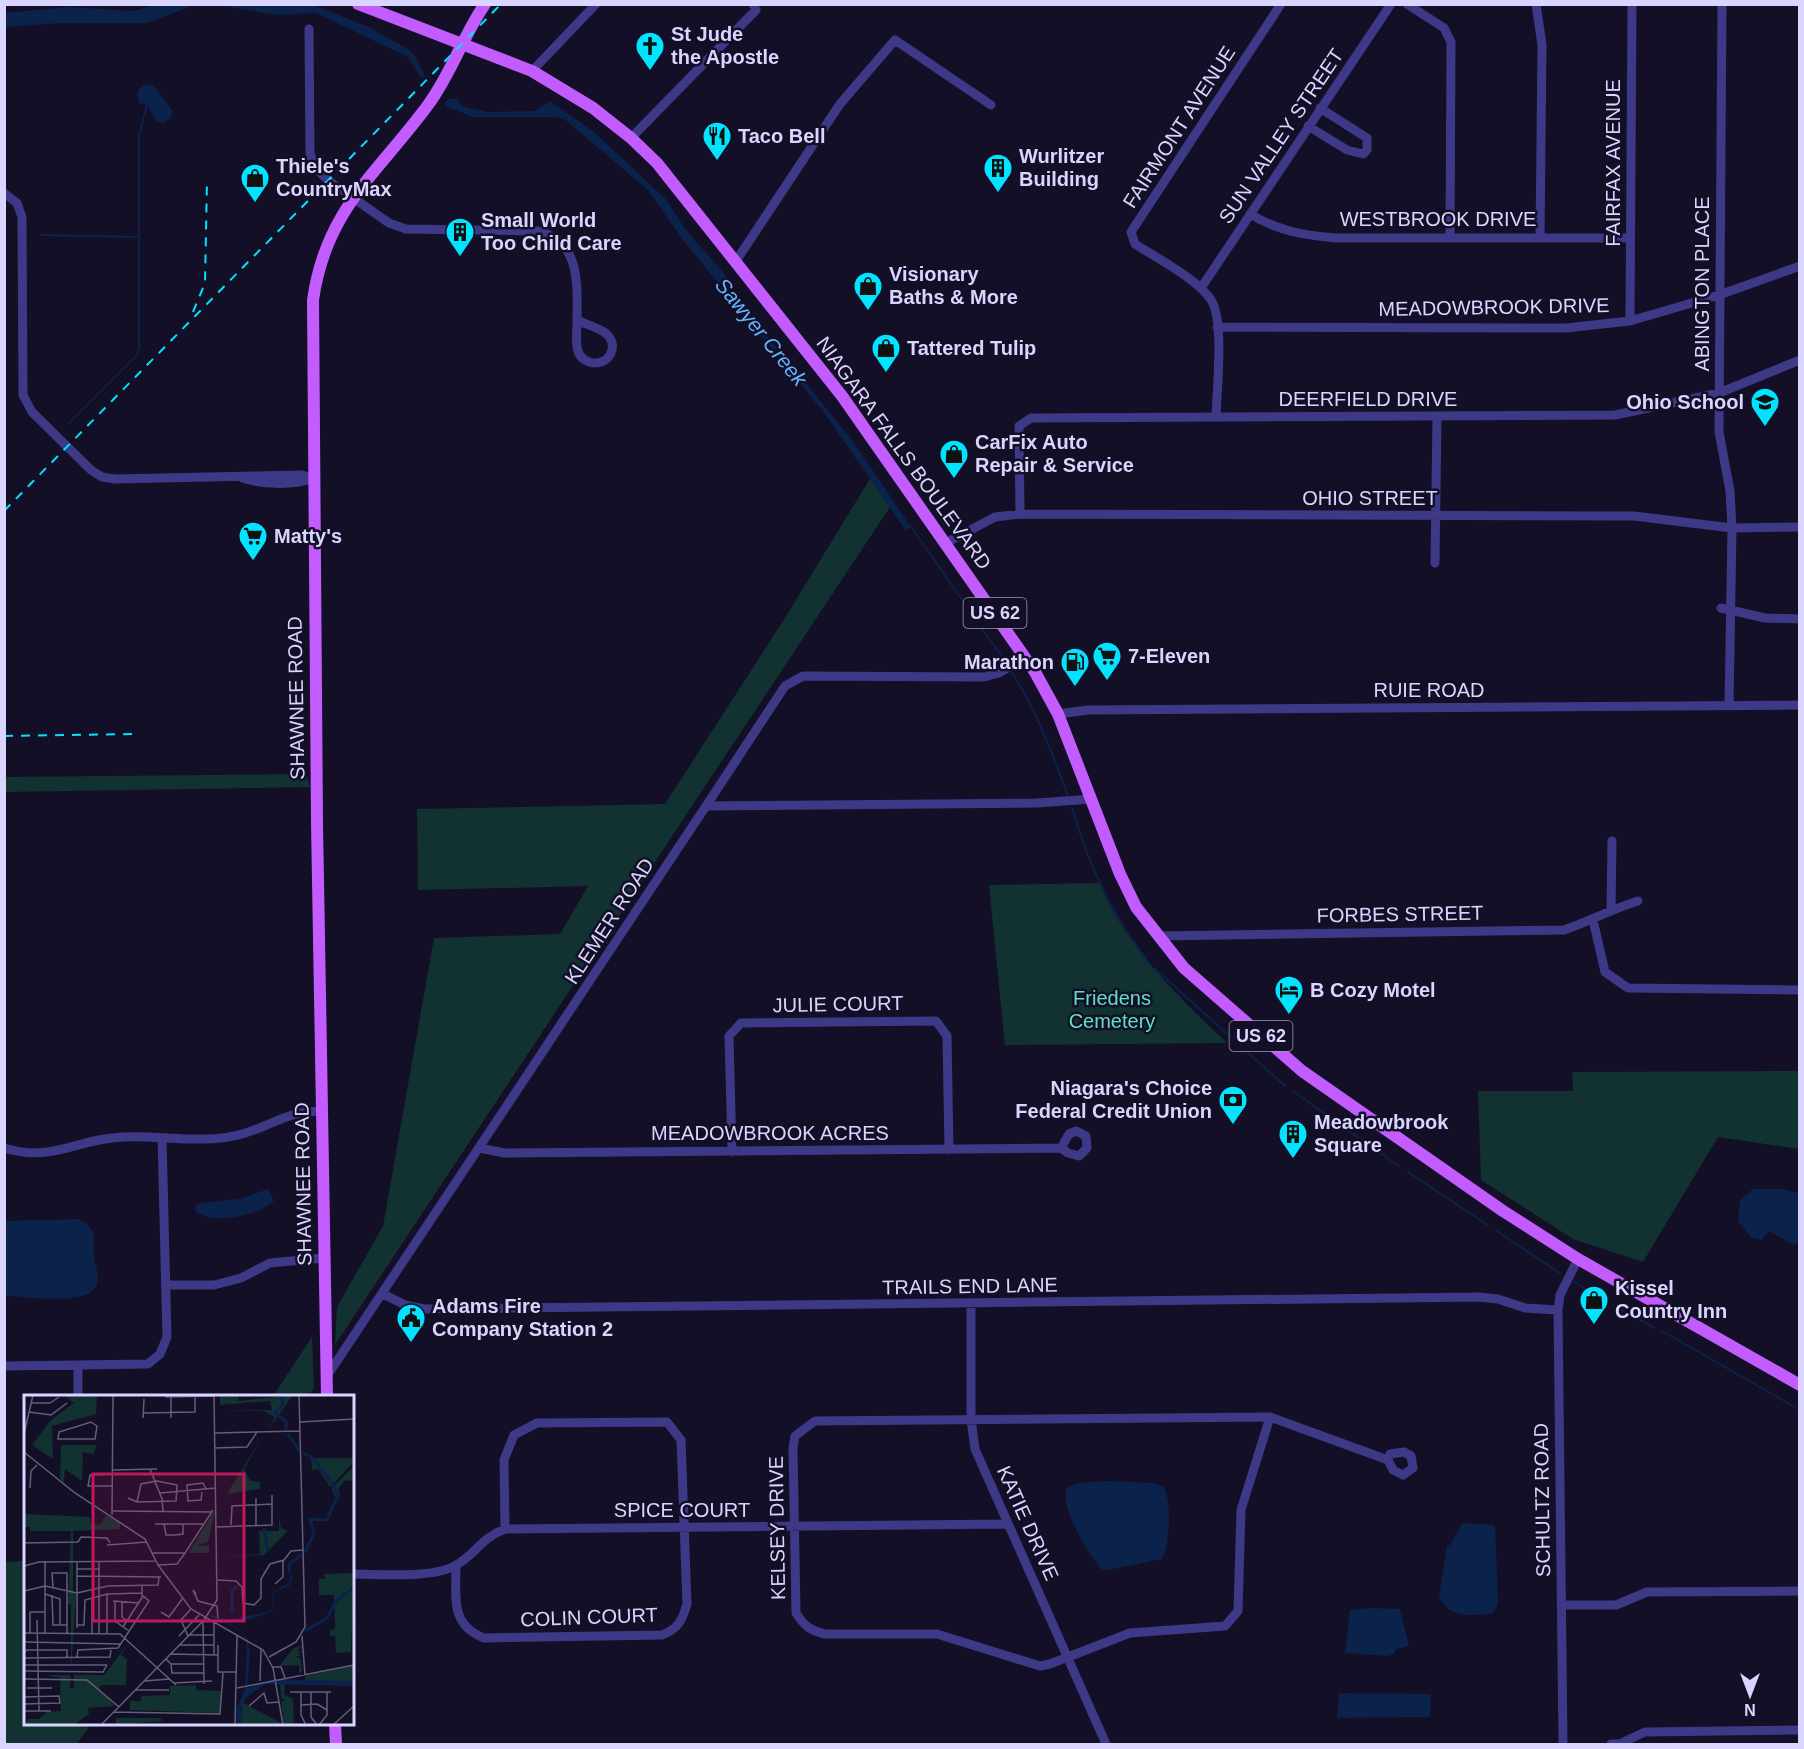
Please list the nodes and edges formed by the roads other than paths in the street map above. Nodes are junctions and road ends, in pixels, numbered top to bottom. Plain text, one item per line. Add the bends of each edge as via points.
1 (358, 4) edge
2 (485, 4) edge
3 (596, 4) edge
4 (1281, 4) edge
5 (1391, 4) edge
6 (1407, 4) edge
7 (1536, 4) edge
8 (1632, 4) edge
9 (1722, 4) edge
10 (755, 7) edge
11 (309, 29) dead end
12 (462, 44) junction
13 (532, 72) junction
14 (992, 105) dead end
15 (1320, 108) junction
16 (1308, 126) junction
17 (632, 138) junction
18 (4, 193) edge
19 (352, 197) junction
20 (1250, 214) junction
21 (1450, 237) junction
22 (1540, 237) junction
23 (1630, 237) junction
24 (736, 261) junction
25 (1800, 266) edge
26 (1201, 288) junction
27 (1719, 296) junction
28 (577, 320) junction
29 (1630, 321) junction
30 (1217, 327) junction
31 (1800, 360) edge
32 (1719, 393) junction
33 (1216, 417) junction
34 (1437, 417) junction
35 (313, 478) junction
36 (1020, 514) junction
37 (1435, 516) junction
38 (1800, 527) edge
39 (1732, 528) junction
40 (946, 543) junction
41 (1435, 563) dead end
42 (1721, 608) dead end
43 (1731, 609) junction
44 (1800, 619) edge
45 (1026, 657) junction
46 (1800, 705) edge
47 (1729, 706) junction
48 (1058, 714) junction
49 (1092, 799) junction
50 (706, 807) junction
51 (1612, 841) dead end
52 (1638, 901) dead end
53 (1611, 909) junction
54 (1593, 920) junction
55 (1156, 936) junction
56 (1800, 990) edge
57 (321, 1111) junction
58 (162, 1138) junction
59 (4, 1148) edge
60 (480, 1148) junction
61 (1061, 1148) dead end
62 (949, 1150) junction
63 (732, 1152) junction
64 (324, 1258) junction
65 (1578, 1258) junction
66 (166, 1285) junction
67 (383, 1294) junction
68 (970, 1304) junction
69 (1558, 1310) junction
70 (78, 1365) junction
71 (4, 1366) edge
72 (327, 1376) junction
73 (1800, 1385) edge
74 (78, 1395) edge
75 (327, 1395) edge
76 (1270, 1417) junction
77 (971, 1419) junction
78 (1388, 1460) dead end
79 (1006, 1524) junction
80 (685, 1528) junction
81 (795, 1528) junction
82 (505, 1529) junction
83 (456, 1566) junction
84 (354, 1574) edge
85 (1800, 1591) edge
86 (1562, 1605) junction
87 (1070, 1657) junction
88 (335, 1725) edge
89 (1800, 1730) edge
90 (336, 1744) edge
91 (1106, 1744) edge
92 (1563, 1744) edge
93 (1611, 1744) edge

1 - 12 main road, NIAGARA FALLS BOULEVARD / US 62
2 - 12 main road, SHAWNEE ROAD
3 - 13 street
4 - 26 street, FAIRMONT AVENUE via 1131,232 1135,244
5 - 15 street, SUN VALLEY STREET
6 - 21 street via 1444,28 1450,42
7 - 22 street via 1542,45
8 - 23 street, FAIRFAX AVENUE
9 - 27 street, ABINGTON PLACE
10 - 17 street
11 - 19 street via 311,161 317,171
12 - 13 main road, NIAGARA FALLS BOULEVARD / US 62
12 - 19 main road, SHAWNEE ROAD via 428,105
13 - 17 main road, NIAGARA FALLS BOULEVARD / US 62 via 585,102
14 - 24 street via 895,40 840,104
15 - 16 street, SUN VALLEY STREET
15 - 16 street via 1366,138 1367,150 1364,154 1353,153
16 - 20 street, SUN VALLEY STREET
17 - 24 main road, NIAGARA FALLS BOULEVARD / US 62
18 - 35 street via 17,203 22,218 22,389 32,412 91,470 115,479 243,478 252,482 302,482
19 - 28 street via 389,223 406,229 537,231 552,236 564,245 573,260
19 - 35 main road, SHAWNEE ROAD via 324,249 314,291
20 - 21 street, WESTBROOK DRIVE via 1273,228 1304,236
20 - 26 street, SUN VALLEY STREET
21 - 22 street, WESTBROOK DRIVE
22 - 23 street, WESTBROOK DRIVE
23 - 29 street, FAIRFAX AVENUE
24 - 40 main road, NIAGARA FALLS BOULEVARD / US 62 via 836,388
25 - 27 street, MEADOWBROOK DRIVE
26 - 30 street, FAIRMONT AVENUE via 1214,305
27 - 29 street, MEADOWBROOK DRIVE
27 - 32 street, ABINGTON PLACE
28 - 28 street via 578,352 586,361 596,364 605,360 611,354 610,337
29 - 30 street, MEADOWBROOK DRIVE via 1566,328
30 - 33 street, FAIRMONT AVENUE
31 - 32 street, DEERFIELD DRIVE
32 - 34 street, DEERFIELD DRIVE via 1616,415
32 - 39 street, ABINGTON PLACE via 1719,432
33 - 34 street, DEERFIELD DRIVE
33 - 36 street, DEERFIELD DRIVE via 1031,418 1019,426
34 - 37 street
35 - 57 main road, SHAWNEE ROAD
36 - 37 street, OHIO STREET
36 - 40 street, OHIO STREET via 995,517
37 - 39 street, OHIO STREET via 1634,516
37 - 41 street
38 - 39 street, OHIO STREET
39 - 43 street, ABINGTON PLACE
40 - 45 main road, NIAGARA FALLS BOULEVARD / US 62
42 - 43 street
43 - 44 street via 1765,618
43 - 47 street, ABINGTON PLACE
45 - 48 main road, NIAGARA FALLS BOULEVARD / US 62
45 - 50 street, KLEMER ROAD via 984,677 803,676 785,686
46 - 47 street, RUIE ROAD
47 - 48 street, RUIE ROAD via 1088,710
48 - 49 main road, NIAGARA FALLS BOULEVARD / US 62
49 - 50 street via 1025,804
49 - 55 main road, NIAGARA FALLS BOULEVARD / US 62 via 1120,874
50 - 60 street, KLEMER ROAD
51 - 53 street
52 - 53 street, FORBES STREET
53 - 54 street, FORBES STREET
54 - 55 street, FORBES STREET via 1564,930
54 - 56 street via 1605,972 1628,988
55 - 65 main road, NIAGARA FALLS BOULEVARD / US 62 via 1184,968 1302,1071 1415,1152
57 - 58 street via 297,1112 242,1134
57 - 64 main road, SHAWNEE ROAD
58 - 59 street via 99,1140 37,1154
58 - 66 street
60 - 63 street, MEADOWBROOK ACRES via 504,1153
60 - 67 street, KLEMER ROAD
61 - 62 street, MEADOWBROOK ACRES
62 - 63 street, MEADOWBROOK ACRES
62 - 63 street, JULIE COURT via 947,1036 936,1022 835,1022 741,1023 729,1036
64 - 66 street via 270,1263 241,1278 214,1285
64 - 72 main road, SHAWNEE ROAD
65 - 69 street, SCHULTZ ROAD via 1560,1294
65 - 73 main road, NIAGARA FALLS BOULEVARD / US 62
66 - 70 street via 167,1337 160,1354 148,1364
67 - 68 street, TRAILS END LANE via 424,1309
67 - 72 street, KLEMER ROAD
68 - 69 street, TRAILS END LANE via 1479,1297 1525,1308
68 - 77 street, KATIE DRIVE
69 - 86 street, SCHULTZ ROAD
70 - 71 street
70 - 74 street
72 - 75 main road, SHAWNEE ROAD
76 - 77 street, KELSEY DRIVE
76 - 78 street, KELSEY DRIVE
76 - 87 street, KELSEY DRIVE via 1241,1510 1238,1611 1232,1620 1215,1628 1130,1633
77 - 79 street, KATIE DRIVE via 975,1449
77 - 81 street, KELSEY DRIVE via 814,1421 803,1427 795,1436 793,1448
79 - 81 street, SPICE COURT
79 - 87 street, KATIE DRIVE
80 - 81 street, SPICE COURT
80 - 82 street, SPICE COURT
80 - 82 street, COLIN COURT via 681,1440 667,1422 537,1424 514,1435 504,1460
80 - 83 street, COLIN COURT via 687,1605 675,1630 662,1635 484,1638 470,1632 460,1619 456,1608
81 - 87 street, KELSEY DRIVE via 796,1613 812,1631 937,1634 1040,1666
82 - 83 street via 492,1534
83 - 84 street via 429,1572
85 - 86 street via 1647,1592 1616,1605
86 - 92 street, SCHULTZ ROAD
87 - 91 street, KATIE DRIVE
88 - 90 main road
89 - 93 street via 1645,1732

